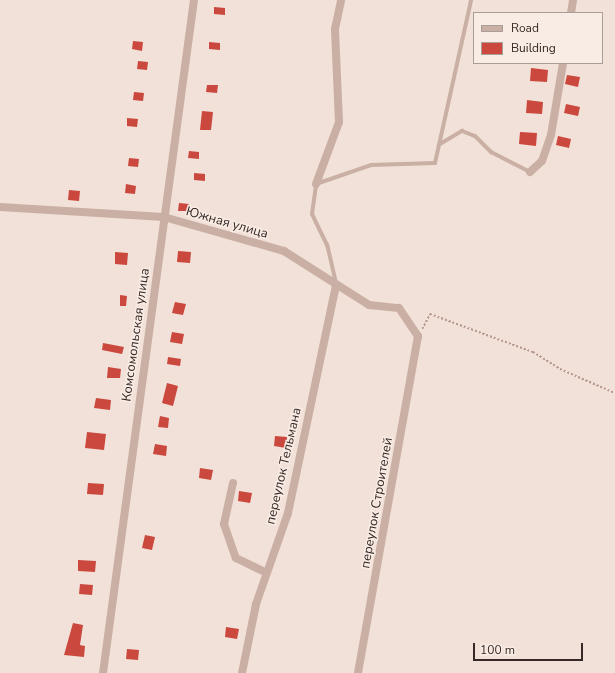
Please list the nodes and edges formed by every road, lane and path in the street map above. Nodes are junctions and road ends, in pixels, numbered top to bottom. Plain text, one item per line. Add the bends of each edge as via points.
1 (194, 0) edge
2 (341, 0) edge
3 (471, 0) edge
4 (573, 0) edge
5 (571, 12) edge
6 (563, 64) edge
7 (440, 144) junction
8 (530, 172) joint
9 (316, 184) junction
10 (0, 207) edge
11 (164, 217) junction
12 (336, 284) junction
13 (418, 336) junction
14 (615, 394) edge
15 (233, 483) dead end
16 (267, 573) junction
17 (103, 673) edge
18 (242, 673) edge
19 (358, 673) edge

1 - 11 street, Комсомольская улица
2 - 9 street via 334,29 338,122
3 - 7 lane
4 - 5 street
6 - 8 street via 551,135 542,161
7 - 8 lane via 462,131 475,136 491,152
7 - 9 lane via 435,163 371,165
9 - 12 lane via 312,214 327,245
10 - 11 street, Южная улица
11 - 12 street, Южная улица via 284,251
11 - 17 street, Комсомольская улица
12 - 13 street, Южная улица via 369,305 399,308
12 - 16 street, переулок Тельмана via 288,513
13 - 14 path via 430,314 533,352 560,369
13 - 19 street, переулок Строителей
15 - 16 street via 224,524 236,558
16 - 18 street, переулок Тельмана via 256,604

